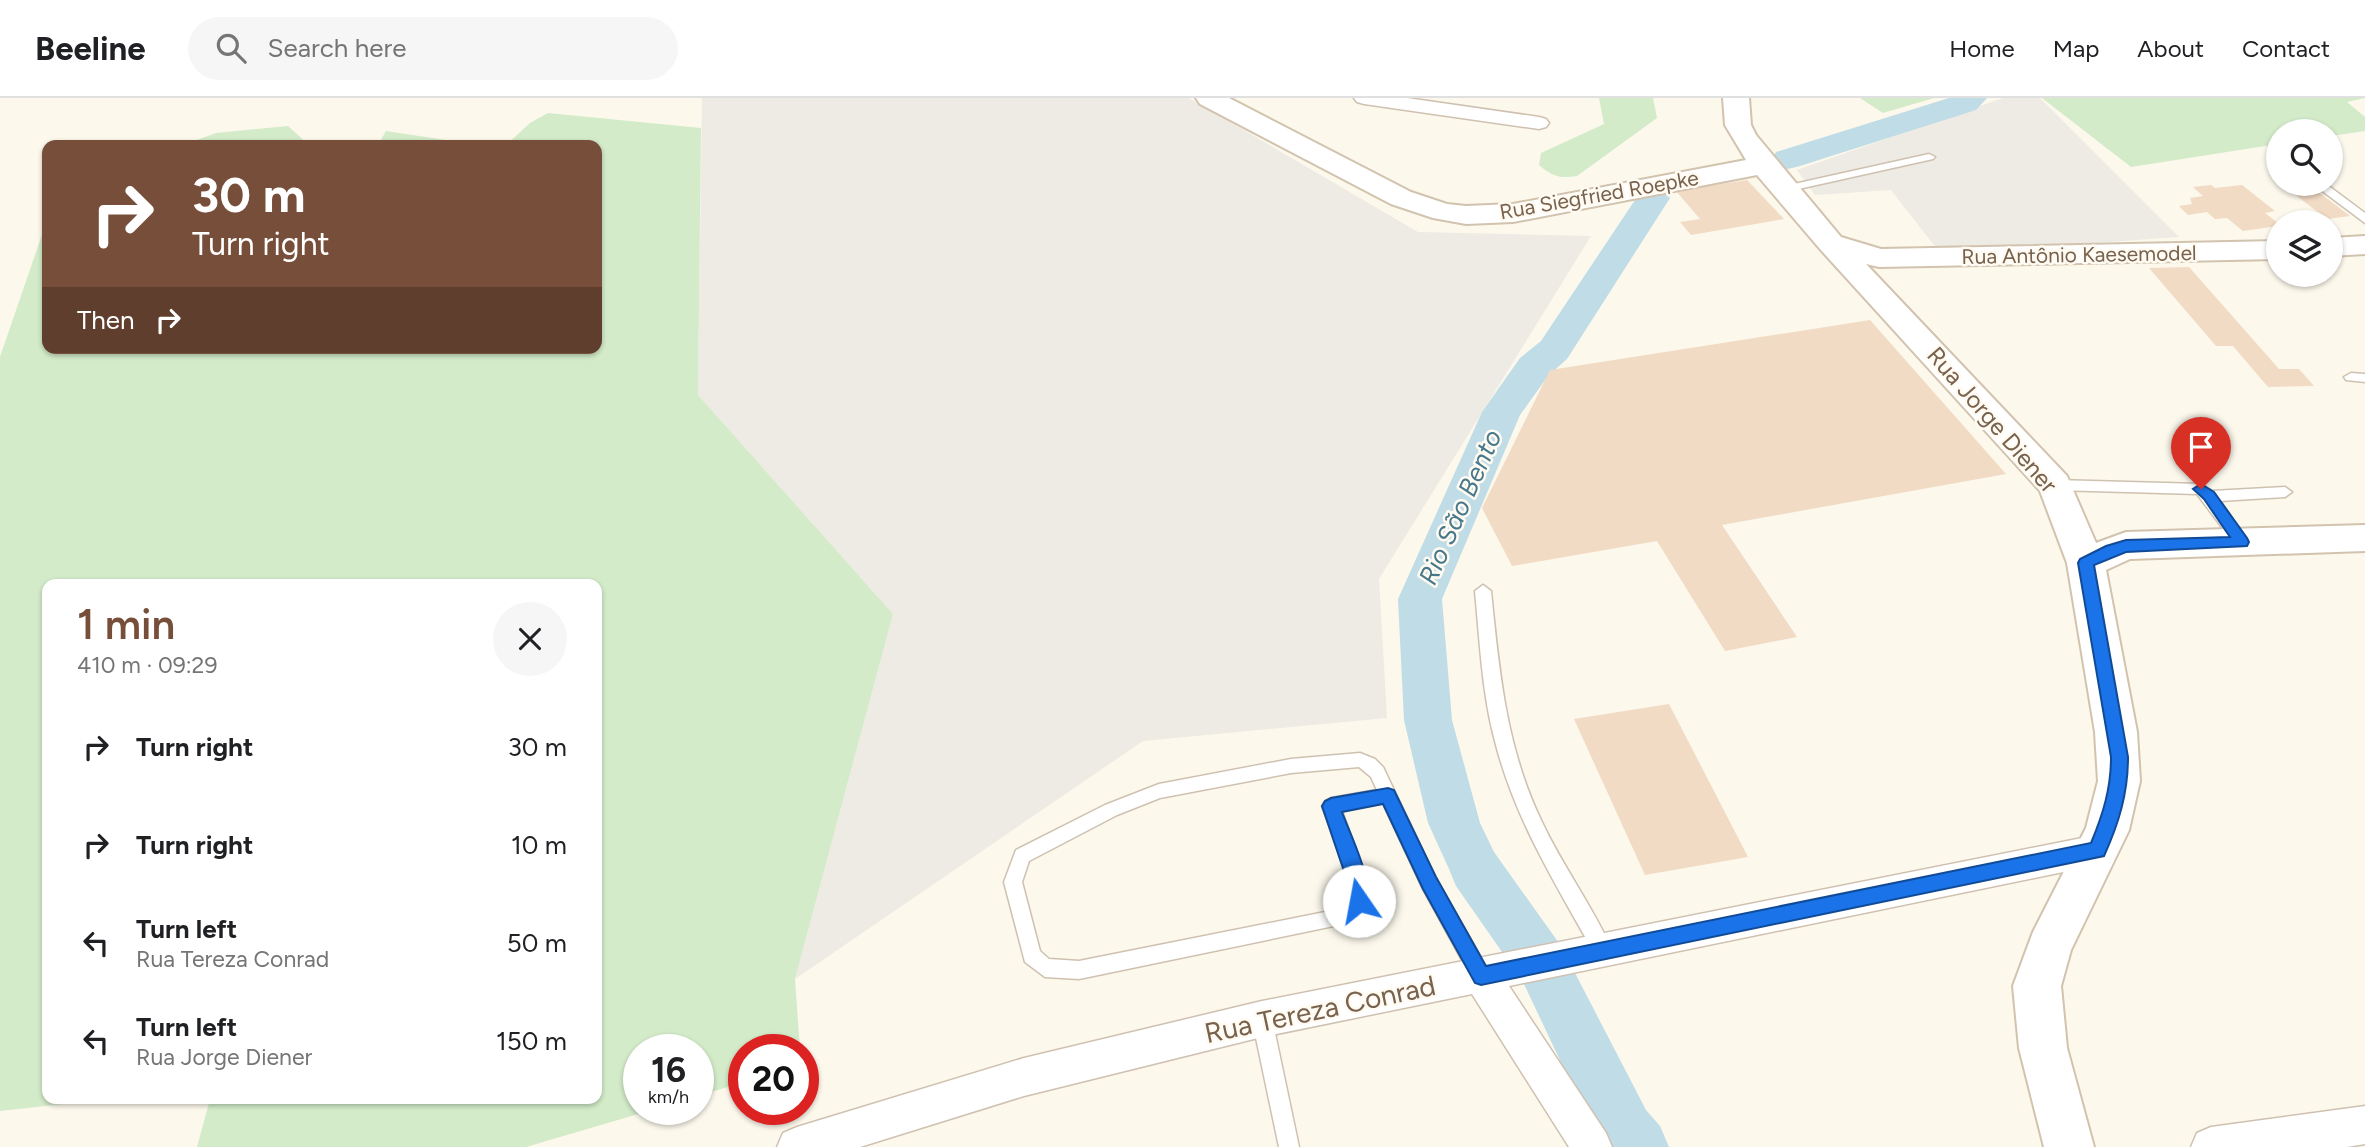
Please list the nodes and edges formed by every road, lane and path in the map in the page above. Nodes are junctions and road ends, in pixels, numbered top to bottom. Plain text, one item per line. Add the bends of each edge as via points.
1 (1209, 98) edge
2 (1364, 98) edge
3 (1736, 98) edge
4 (1539, 123) dead end
5 (1929, 158) dead end
6 (1764, 165) junction
7 (1785, 188) junction
8 (2335, 196) edge
9 (2365, 219) edge
10 (2365, 245) edge
11 (2343, 246) edge
12 (2266, 251) edge
13 (1871, 267) junction
14 (2285, 492) dead end
15 (2209, 496) junction
16 (2061, 497) junction
17 (2365, 538) edge
18 (2241, 542) junction
19 (2126, 546) junction
20 (2086, 563) junction
21 (1483, 591) dead end
22 (1388, 795) junction
23 (2097, 850) junction
24 (1590, 954) junction
25 (1495, 974) junction
26 (1262, 1019) junction
27 (2365, 1125) edge
28 (797, 1147) edge
29 (1289, 1147) edge
30 (1592, 1147) edge
31 (2069, 1147) edge
32 (2211, 1147) edge

1 - 6 street, Rua Siegfried Roepke via 1379,189 1422,206 1466,215 1513,214
2 - 4 street
3 - 6 street, Rua Jorge Diener via 1738,125
5 - 7 lane
6 - 7 street, Rua Jorge Diener
7 - 13 street, Rua Jorge Diener via 1830,243
8 - 9 lane
10 - 11 street
12 - 13 street, Rua Antônio Kaesemodel
13 - 16 street, Rua Jorge Diener
14 - 15 lane
15 - 16 lane via 2201,489
15 - 18 lane
16 - 19 street via 2104,536
16 - 20 street, Rua Jorge Diener
17 - 18 street
18 - 19 street
19 - 20 street
20 - 23 street, Rua Jorge Diener via 2119,757 2115,806
21 - 24 lane via 1496,707 1517,786
22 - 22 lane via 1331,806 1359,886 1359,901 1351,915 1079,970 1045,968 1032,956 1013,882 1022,856 1111,810 1159,791 1291,766 1360,760 1377,772
22 - 25 lane via 1429,883
23 - 24 street, Rua Tereza Conrad
23 - 31 street, Rua Jorge Diener via 2049,947 2037,986 2043,1048
24 - 25 street, Rua Tereza Conrad
25 - 26 street, Rua Tereza Conrad
25 - 30 street
26 - 28 street, Rua Tereza Conrad via 1024,1077
26 - 29 lane
27 - 32 street

